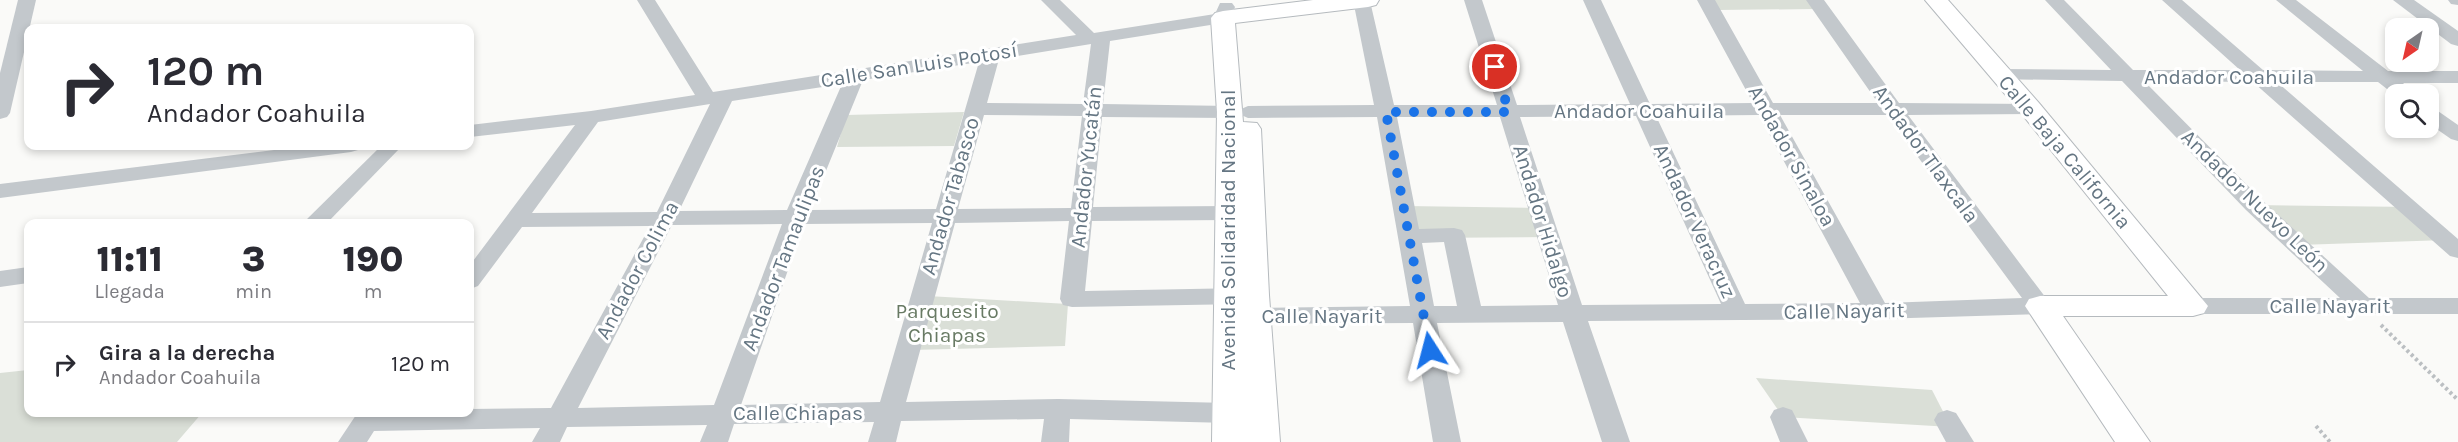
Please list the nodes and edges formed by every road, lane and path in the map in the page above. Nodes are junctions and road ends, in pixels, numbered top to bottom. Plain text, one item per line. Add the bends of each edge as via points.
1 (27, 0) edge
2 (646, 0) edge
3 (1050, 0) edge
4 (1365, 0) edge
5 (1473, 0) edge
6 (1592, 0) edge
7 (1706, 0) edge
8 (1815, 0) edge
9 (1936, 0) edge
10 (2054, 0) edge
11 (2171, 0) edge
12 (2285, 0) edge
13 (2402, 0) edge
14 (1227, 10) edge
15 (2427, 18) edge
16 (2458, 18) edge
17 (2439, 19) edge
18 (2439, 27) edge
19 (1095, 37) junction
20 (2458, 40) edge
21 (991, 53) junction
22 (855, 75) junction
23 (2001, 75) junction
24 (2129, 76) junction
25 (2259, 77) junction
26 (2458, 77) edge
27 (2383, 78) junction
28 (2391, 84) edge
29 (716, 97) junction
30 (2030, 108) junction
31 (975, 109) junction
32 (1893, 109) junction
33 (1093, 110) junction
34 (1643, 110) junction
35 (1767, 110) junction
36 (1239, 112) junction
37 (1386, 112) junction
38 (1509, 112) junction
39 (0, 113) edge
40 (591, 117) junction
41 (2439, 121) edge
42 (474, 131) edge
43 (2458, 135) edge
44 (320, 150) edge
45 (388, 150) edge
46 (0, 191) edge
47 (1230, 213) junction
48 (945, 215) junction
49 (1081, 215) junction
50 (796, 216) junction
51 (318, 219) edge
52 (514, 220) junction
53 (664, 220) junction
54 (1409, 236) junction
55 (2458, 251) edge
56 (24, 275) edge
57 (474, 275) edge
58 (0, 279) edge
59 (1072, 299) joint
60 (1242, 306) junction
61 (2040, 306) junction
62 (2193, 306) junction
63 (2458, 306) edge
64 (2364, 307) junction
65 (1877, 311) junction
66 (1737, 312) junction
67 (1471, 314) junction
68 (1572, 314) junction
69 (1425, 315) junction
70 (2458, 400) edge
71 (1058, 409) junction
72 (889, 412) junction
73 (725, 413) junction
74 (1229, 413) junction
75 (370, 417) edge
76 (559, 417) junction
77 (1783, 417) dead end
78 (2316, 426) dead end
79 (352, 442) edge
80 (546, 442) edge
81 (714, 442) edge
82 (882, 442) edge
83 (1055, 442) edge
84 (1229, 442) edge
85 (1263, 442) edge
86 (1447, 442) edge
87 (1616, 442) edge
88 (1794, 442) edge
89 (2133, 442) edge
90 (2330, 442) edge

1 - 39 street
2 - 29 street
3 - 19 street
4 - 14 main road, Calle San Luis Potosí
4 - 37 street
5 - 38 street, Andador Hidalgo
6 - 34 street, Andador Veracruz
7 - 35 street, Andador Sinaloa
8 - 32 street, Andador Tlaxcala
9 - 23 main road, Calle Baja California
10 - 24 street, Andador Nuevo León
11 - 25 street
12 - 27 street
13 - 15 street
14 - 19 street, Calle San Luis Potosí
14 - 36 main road, Avenida Solidaridad Nacional
16 - 17 street
18 - 20 street
19 - 21 street, Calle San Luis Potosí
19 - 33 street, Andador Yucatán
21 - 22 street, Calle San Luis Potosí
21 - 31 street, Andador Tabasco
22 - 29 street, Calle San Luis Potosí
22 - 50 street, Andador Tamaulipas
23 - 24 street, Andador Coahuila
23 - 30 main road, Calle Baja California
24 - 25 street, Andador Coahuila
24 - 64 street, Andador Nuevo León via 2254,206
25 - 27 street, Andador Coahuila
25 - 55 street
26 - 27 street, Andador Coahuila
27 - 28 street
29 - 40 street, Calle San Luis Potosí
29 - 53 street, Andador Colima
30 - 32 street, Andador Coahuila
30 - 62 main road, Calle Baja California
31 - 33 street, Andador Coahuila
31 - 48 street, Andador Tabasco
32 - 35 street, Andador Coahuila
32 - 61 street, Andador Tlaxcala
33 - 36 street, Andador Coahuila
33 - 49 street, Andador Yucatán
34 - 35 street, Andador Coahuila
34 - 38 street, Andador Coahuila
34 - 66 street, Andador Veracruz
35 - 65 street, Andador Sinaloa
36 - 37 street, Andador Coahuila
36 - 47 main road, Avenida Solidaridad Nacional
36 - 60 main road, Avenida Solidaridad Nacional
37 - 38 street, Andador Coahuila
37 - 54 street
38 - 68 street, Andador Hidalgo
40 - 42 street, Calle San Luis Potosí
40 - 52 street
41 - 43 street
44 - 46 street
45 - 51 street
47 - 49 street
47 - 60 main road, Avenida Solidaridad Nacional
48 - 49 street
48 - 50 street
48 - 72 street, Andador Tabasco
49 - 59 street, Andador Yucatán
50 - 53 street
50 - 73 street, Andador Tamaulipas
52 - 53 street
52 - 57 street
53 - 76 street, Andador Colima
54 - 67 street via 1454,235
54 - 69 street
56 - 58 street
59 - 60 street, Calle Nayarit
60 - 69 street, Calle Nayarit
60 - 74 main road, Avenida Solidaridad Nacional
60 - 85 main road, Avenida Solidaridad Nacional
61 - 62 main road, Calle Nayarit
61 - 65 street, Calle Nayarit
61 - 89 main road
62 - 64 street, Calle Nayarit
63 - 64 street, Calle Nayarit
64 - 70 path
65 - 66 street, Calle Nayarit
66 - 68 street, Calle Nayarit
67 - 68 street, Calle Nayarit
67 - 69 street, Calle Nayarit
68 - 87 street, Andador Hidalgo
69 - 86 street
71 - 72 street, Calle Chiapas
71 - 74 street, Calle Chiapas
71 - 83 street
72 - 73 street, Calle Chiapas
72 - 82 street, Andador Tabasco
73 - 76 street, Calle Chiapas
73 - 81 street, Andador Tamaulipas
74 - 84 main road, Avenida Solidaridad Nacional
75 - 76 street, Calle Chiapas
75 - 79 street
76 - 80 street, Andador Colima
77 - 88 street
78 - 90 path

